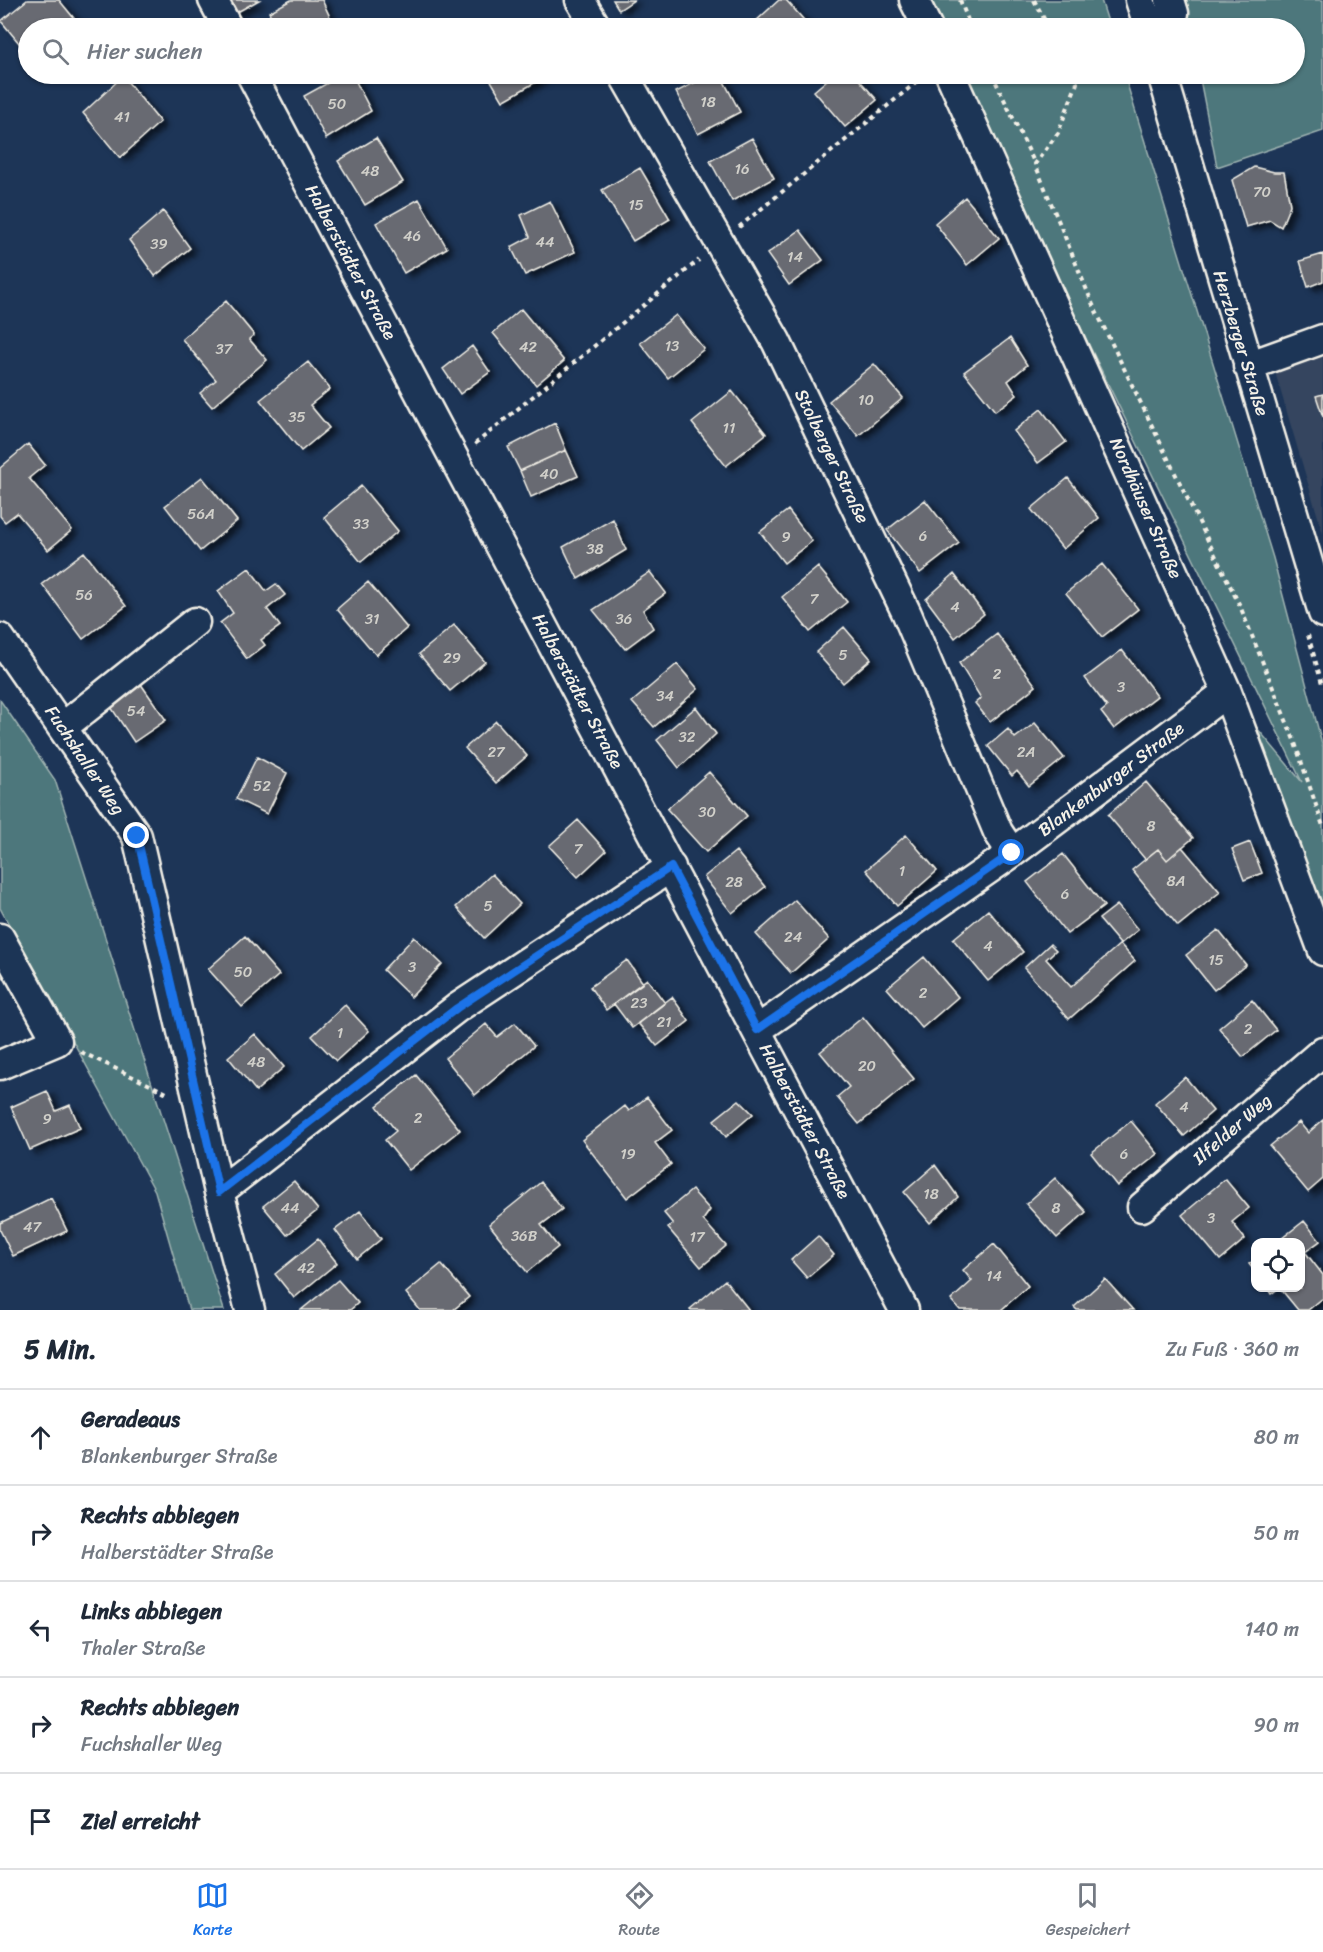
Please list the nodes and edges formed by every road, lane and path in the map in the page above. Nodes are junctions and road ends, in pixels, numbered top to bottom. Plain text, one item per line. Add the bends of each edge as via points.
1 (213, 0) edge
2 (580, 0) edge
3 (914, 0) edge
4 (960, 0) edge
5 (1035, 0) edge
6 (1170, 0) edge
7 (223, 18) edge
8 (591, 18) edge
9 (923, 18) edge
10 (967, 18) edge
11 (1044, 18) edge
12 (1145, 18) edge
13 (256, 84) edge
14 (629, 84) edge
15 (915, 84) edge
16 (954, 84) edge
17 (997, 84) edge
18 (1077, 84) edge
19 (1165, 84) edge
20 (1035, 164) junction
21 (721, 242) junction
22 (1323, 339) edge
23 (1248, 366) junction
24 (456, 459) junction
25 (1323, 613) edge
26 (195, 621) dead end
27 (0, 638) edge
28 (1227, 692) junction
29 (63, 727) junction
30 (1323, 826) edge
31 (1012, 853) junction
32 (671, 867) junction
33 (0, 938) edge
34 (1323, 951) edge
35 (757, 1030) junction
36 (57, 1041) junction
37 (1323, 1052) edge
38 (0, 1065) edge
39 (170, 1084) dead end
40 (219, 1192) junction
41 (1142, 1207) dead end
42 (250, 1310) edge
43 (903, 1310) edge

1 - 7 street
2 - 8 street
3 - 9 street
4 - 10 path
5 - 11 path
6 - 12 street via 1174,13
13 - 24 street, Halberstädter Straße
14 - 21 street, Stolberger Straße
15 - 21 path
16 - 28 street, Nordhäuser Straße
17 - 20 path
18 - 20 path via 1058,133
19 - 23 street, Herzberger Straße
20 - 30 path via 1093,305 1240,606 1294,740
21 - 24 path
21 - 31 street, Stolberger Straße via 776,341 843,476 907,614 998,832
22 - 23 street
23 - 25 street, Herzberger Straße
24 - 32 street, Halberstädter Straße
26 - 29 street
27 - 29 street, Fuchshaller Weg
28 - 31 street, Blankenburger Straße
28 - 34 street, Nordhäuser Straße
29 - 40 street, Fuchshaller Weg via 137,836
31 - 35 street, Blankenburger Straße
32 - 35 street, Halberstädter Straße
32 - 40 street via 457,1008
33 - 36 street
35 - 43 street, Halberstädter Straße
36 - 38 street
36 - 39 path via 173,1096
37 - 41 street, Ilfelder Weg
40 - 42 street, Fuchshaller Weg

